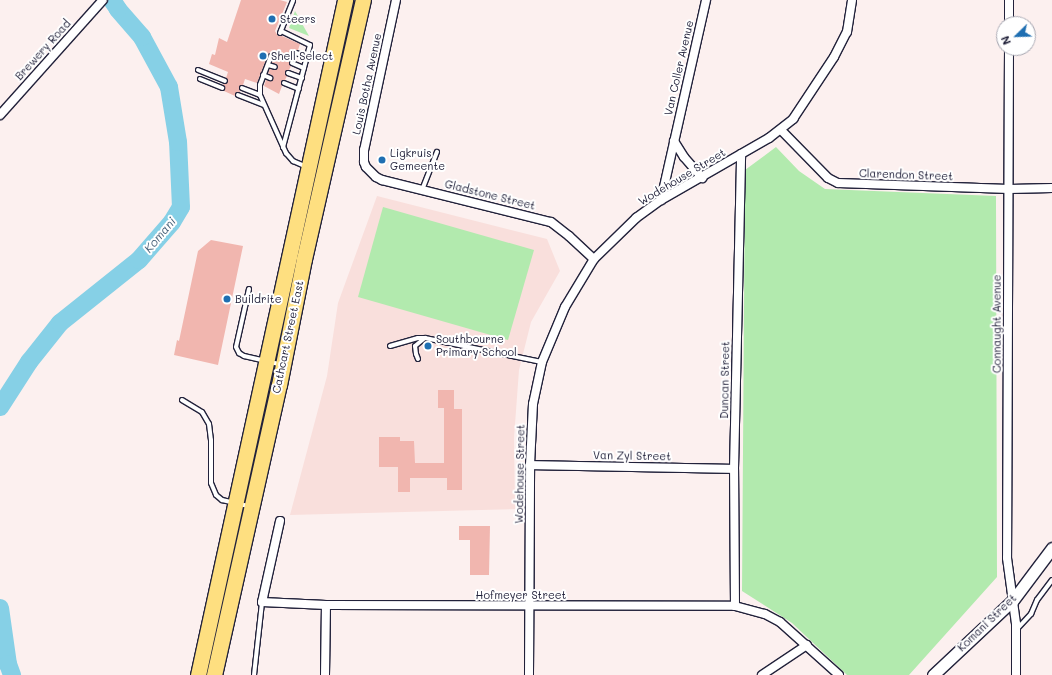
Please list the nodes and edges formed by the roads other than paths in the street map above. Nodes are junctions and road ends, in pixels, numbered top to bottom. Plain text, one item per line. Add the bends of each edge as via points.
1 (293, 0) edge
2 (345, 0) edge
3 (363, 0) edge
4 (396, 0) edge
5 (706, 0) edge
6 (852, 0) edge
7 (1009, 0) edge
8 (101, 2) edge
9 (1009, 16) edge
10 (296, 53) dead end
11 (271, 56) dead end
12 (1009, 56) edge
13 (307, 57) junction
14 (292, 63) dead end
15 (268, 65) junction
16 (275, 67) dead end
17 (304, 68) junction
18 (198, 70) dead end
19 (288, 73) dead end
20 (264, 75) junction
21 (270, 78) dead end
22 (302, 78) junction
23 (200, 79) dead end
24 (225, 81) dead end
25 (284, 83) dead end
26 (222, 88) dead end
27 (242, 88) dead end
28 (299, 89) junction
29 (238, 95) dead end
30 (260, 95) junction
31 (264, 106) junction
32 (0, 115) edge
33 (781, 130) junction
34 (674, 141) junction
35 (283, 147) junction
36 (437, 152) dead end
37 (741, 154) junction
38 (315, 168) junction
39 (370, 172) joint
40 (702, 178) junction
41 (1052, 188) edge
42 (422, 190) junction
43 (1009, 190) junction
44 (661, 200) junction
45 (594, 260) junction
46 (249, 289) dead end
47 (425, 338) junction
48 (390, 346) dead end
49 (418, 359) dead end
50 (265, 361) junction
51 (542, 362) junction
52 (282, 365) junction
53 (182, 400) dead end
54 (530, 465) junction
55 (734, 469) junction
56 (235, 503) junction
57 (251, 506) junction
58 (280, 521) dead end
59 (1052, 548) edge
60 (1052, 580) edge
61 (1013, 600) junction
62 (262, 602) junction
63 (326, 605) junction
64 (530, 606) junction
65 (735, 606) junction
66 (1017, 630) junction
67 (807, 645) junction
68 (198, 675) edge
69 (214, 675) edge
70 (254, 675) edge
71 (326, 675) edge
72 (529, 675) edge
73 (762, 675) edge
74 (839, 675) edge
75 (933, 675) edge
76 (1016, 675) edge

1 - 13 lane via 280,32 310,45
2 - 38 highway, Cathcart Street East
3 - 38 highway, Cathcart Street East
4 - 39 street, Louis Botha Avenue via 364,150 364,162
5 - 34 street, Van Coller Avenue
6 - 33 street, Wodehouse Street via 847,32 834,57 803,107
7 - 9 street
8 - 32 street, Brewery Road
10 - 13 lane
11 - 15 lane
12 - 43 street, Connaught Avenue
13 - 17 lane
14 - 17 lane
15 - 16 lane
15 - 20 lane
17 - 22 lane
18 - 24 lane
19 - 22 lane
20 - 21 lane
20 - 30 lane
22 - 28 lane
23 - 26 lane
25 - 28 lane
27 - 30 lane
28 - 35 lane
29 - 31 lane
30 - 31 lane
31 - 35 lane
33 - 37 street, Wodehouse Street
33 - 43 street, Clarendon Street via 828,178 838,182
34 - 40 street
34 - 44 street, Van Coller Avenue
35 - 38 lane via 293,161
36 - 42 lane
37 - 40 street, Wodehouse Street
37 - 55 street, Duncan Street
38 - 50 highway, Cathcart Street East
38 - 52 highway, Cathcart Street East
39 - 42 street, Gladstone Street via 382,180
40 - 44 street, Wodehouse Street
41 - 43 street, Clarendon Street
42 - 45 street, Gladstone Street via 551,222
43 - 61 street, Connaught Avenue via 1007,558
44 - 45 street, Wodehouse Street via 636,218
45 - 51 street, Wodehouse Street via 564,307
46 - 50 lane via 236,347 244,356
47 - 48 lane
47 - 49 lane via 415,346
47 - 51 lane
50 - 52 lane
50 - 56 highway, Cathcart Street East
51 - 54 street, Wodehouse Street via 533,404
52 - 57 highway, Cathcart Street East
53 - 56 lane via 202,412 209,424 213,490 222,500
54 - 55 street, Van Zyl Street
54 - 64 street, Wodehouse Street
55 - 65 street, Duncan Street
56 - 57 lane
56 - 68 highway, Cathcart Street East
57 - 69 highway, Cathcart Street East
58 - 62 street
59 - 61 street, Komani Street
60 - 66 lane via 1037,600 1031,614
61 - 66 street, Connaught Avenue
61 - 75 street, Komani Street
62 - 63 street, Hofmeyer Street
62 - 70 lane
63 - 64 street, Hofmeyer Street
63 - 71 street
64 - 65 street, Hofmeyer Street
64 - 72 street, Wodehouse Street
65 - 67 street, Hofmeyer Street via 765,614 792,631
66 - 76 street, Connaught Avenue
67 - 73 street
67 - 74 street, Hofmeyer Street

